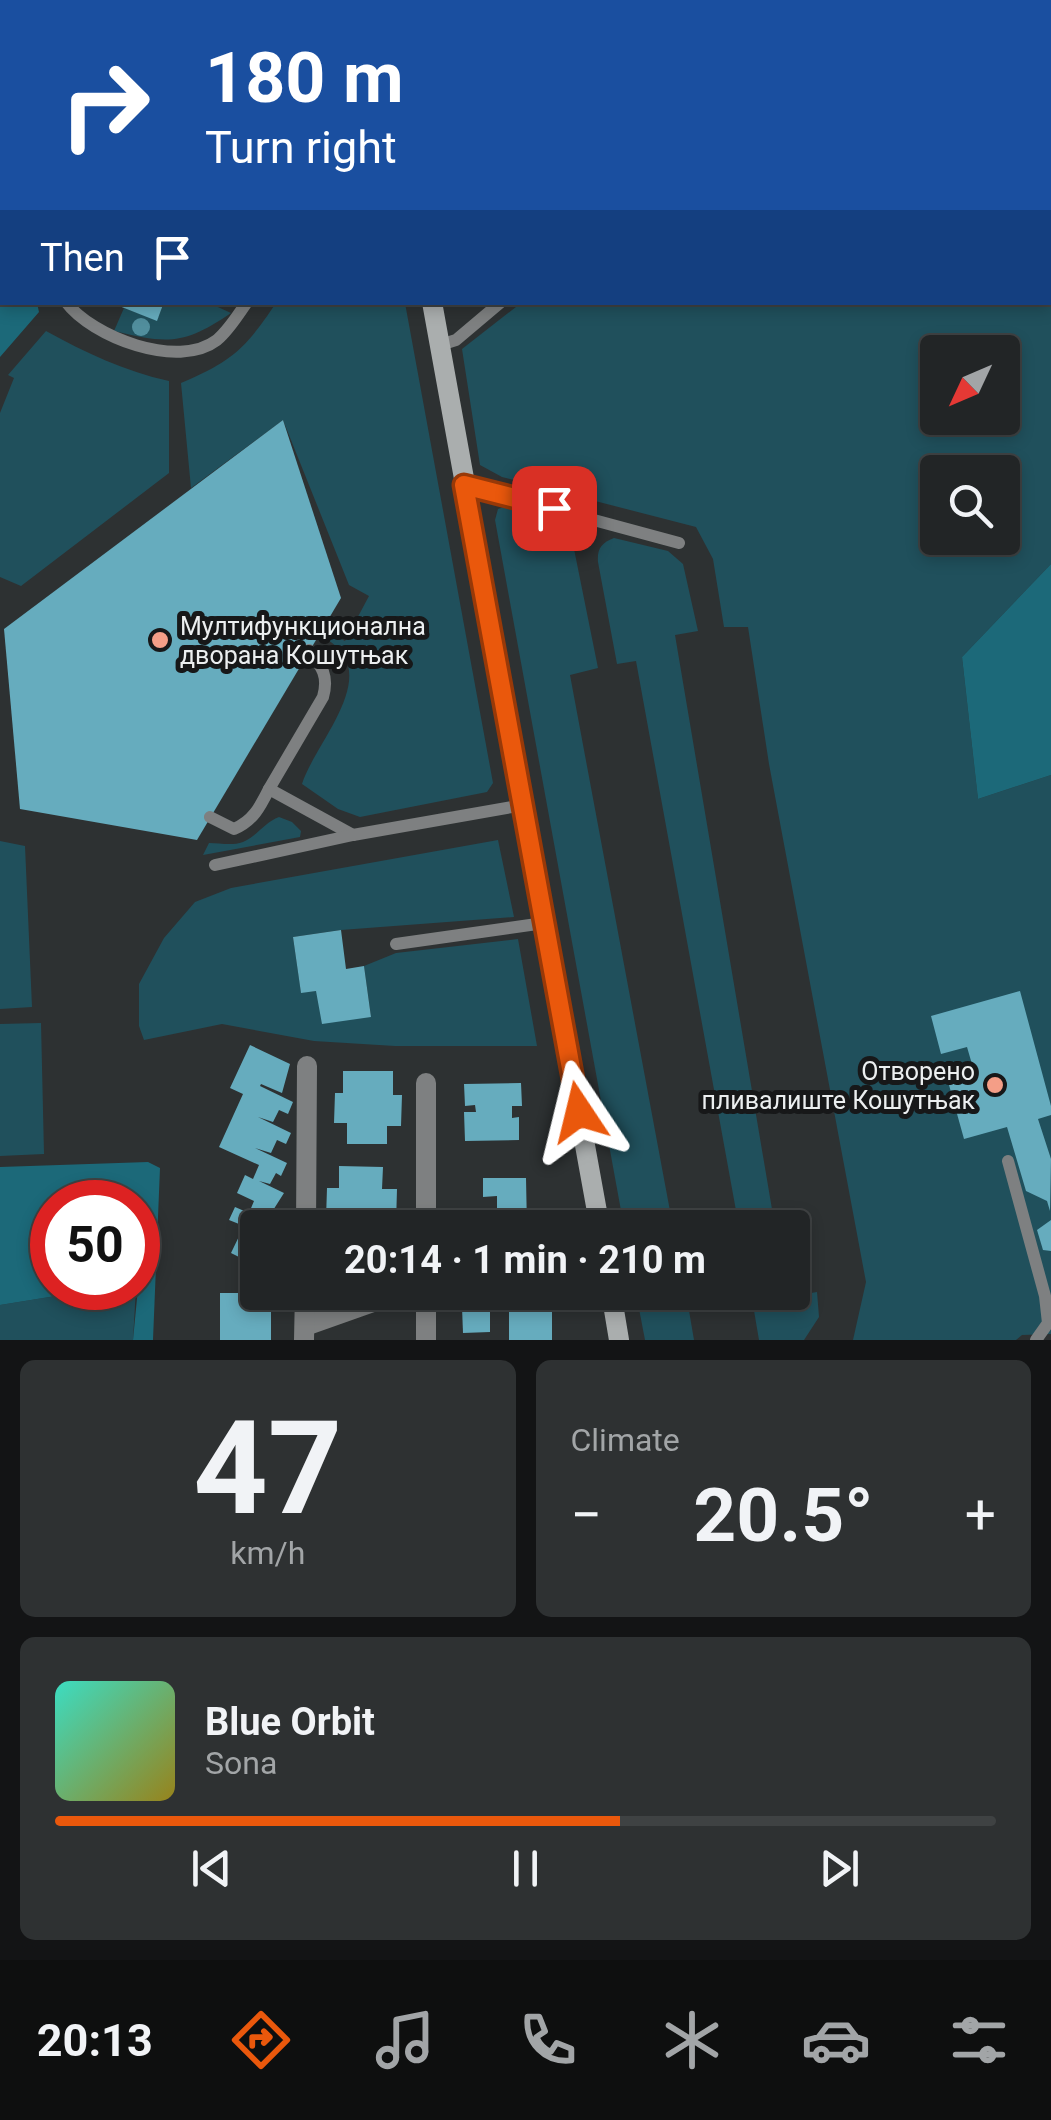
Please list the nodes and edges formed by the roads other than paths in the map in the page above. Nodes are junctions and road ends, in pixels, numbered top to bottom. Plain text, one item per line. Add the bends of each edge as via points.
1 (68, 305) edge
2 (245, 305) edge
3 (433, 305) edge
4 (497, 305) edge
5 (440, 345) junction
6 (464, 485) junction
7 (678, 543) dead end
8 (309, 650) dead end
9 (269, 789) junction
10 (522, 805) junction
11 (210, 818) dead end
12 (353, 835) junction
13 (215, 865) dead end
14 (544, 923) junction
15 (396, 944) dead end
16 (307, 1066) dead end
17 (426, 1083) dead end
18 (1008, 1162) dead end
19 (306, 1210) edge
20 (426, 1210) edge
21 (597, 1210) edge
22 (359, 1310) edge
23 (426, 1310) edge
24 (614, 1310) edge
25 (305, 1333) edge
26 (426, 1340) edge
27 (619, 1340) edge
28 (1036, 1340) edge

1 - 2 lane via 99,331 176,354 217,340
3 - 5 main road
4 - 5 lane via 456,340
5 - 6 main road
6 - 7 lane
6 - 10 main road
8 - 9 lane via 327,682 323,697
9 - 11 lane via 257,812 234,830
9 - 12 lane
10 - 12 lane
10 - 14 main road
12 - 13 lane
14 - 15 lane
14 - 21 main road
16 - 19 street
17 - 20 street
18 - 28 lane via 1045,1296 1048,1323
22 - 25 street
23 - 26 street
24 - 27 main road

